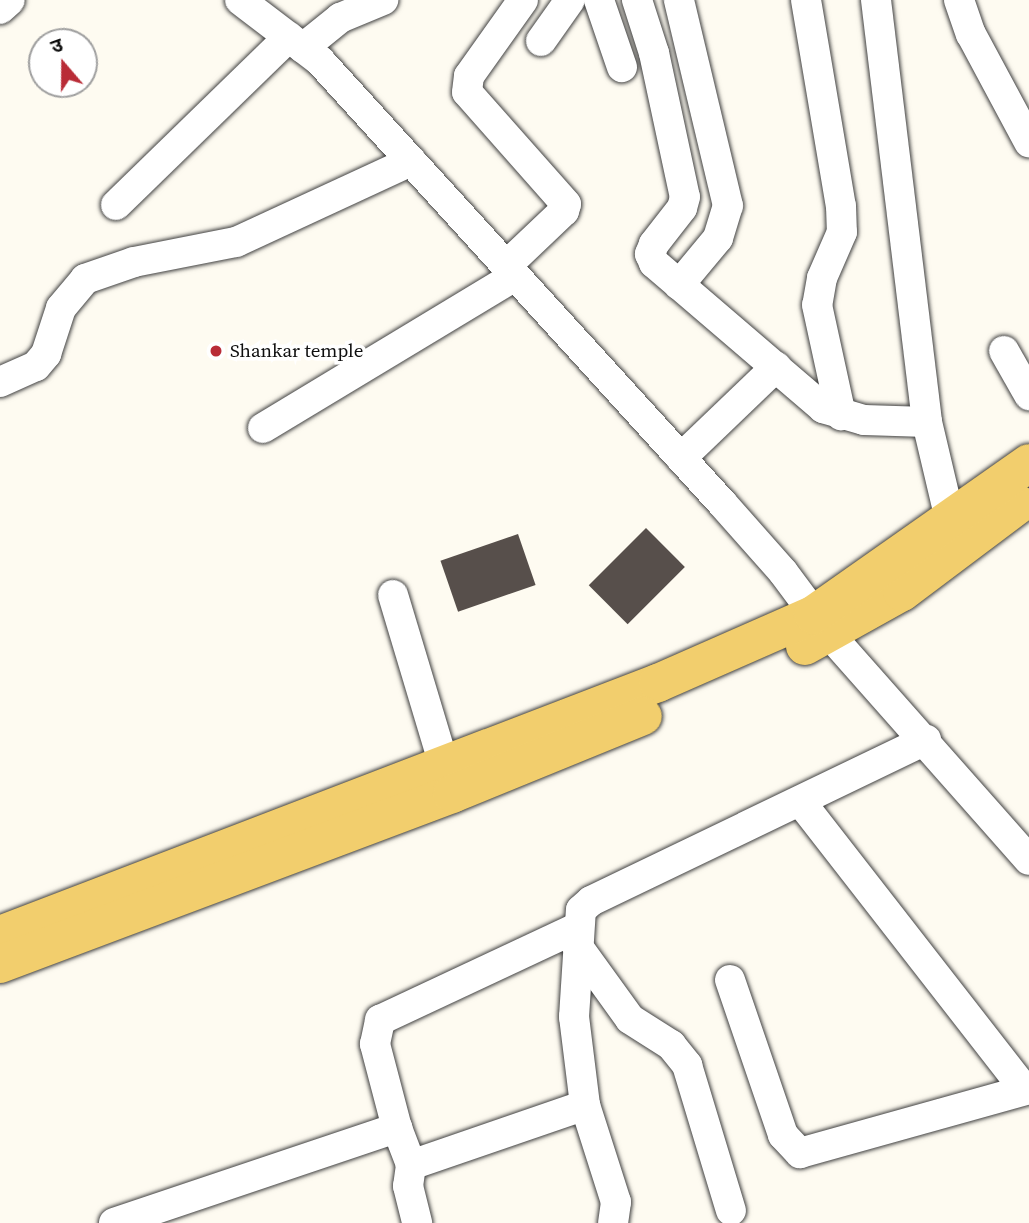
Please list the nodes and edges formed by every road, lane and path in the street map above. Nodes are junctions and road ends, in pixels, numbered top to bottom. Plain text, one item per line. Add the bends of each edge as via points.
1 (10, 0) edge
2 (240, 0) edge
3 (383, 0) edge
4 (523, 0) edge
5 (570, 0) edge
6 (599, 0) edge
7 (637, 0) edge
8 (679, 0) edge
9 (806, 0) edge
10 (876, 0) edge
11 (959, 0) edge
12 (0, 9) edge
13 (541, 41) dead end
14 (296, 42) junction
15 (622, 67) dead end
16 (1029, 142) edge
17 (411, 161) junction
18 (116, 205) dead end
19 (511, 271) junction
20 (679, 285) junction
21 (1004, 351) dead end
22 (776, 368) junction
23 (0, 382) edge
24 (1029, 395) edge
25 (841, 415) junction
26 (927, 422) junction
27 (263, 428) dead end
28 (681, 458) junction
29 (1029, 463) edge
30 (1029, 496) edge
31 (954, 536) junction
32 (393, 595) dead end
33 (821, 625) junction
34 (926, 740) junction
35 (444, 765) junction
36 (800, 800) junction
37 (1029, 860) edge
38 (0, 935) edge
39 (576, 936) junction
40 (0, 964) edge
41 (730, 979) dead end
42 (1027, 1090) edge
43 (585, 1105) junction
44 (397, 1128) junction
45 (411, 1165) junction
46 (731, 1211) dead end
47 (114, 1223) edge
48 (417, 1223) edge
49 (613, 1223) edge

1 - 12 street
2 - 14 street
3 - 14 street
4 - 19 street via 469,76 467,92 566,204
5 - 13 street
6 - 15 street
7 - 20 street via 654,53 685,197 650,254
8 - 20 street via 728,206 718,237
9 - 25 street via 841,206 842,232 822,278 817,305
10 - 26 street
11 - 16 street via 971,34
14 - 17 street
14 - 18 street
17 - 19 street
17 - 23 street via 236,242 134,262 86,279 61,308 46,354 36,366
19 - 27 street
19 - 28 street
20 - 22 street
21 - 24 street
22 - 25 street via 823,408
22 - 28 street
25 - 26 street
26 - 31 street
28 - 33 street via 783,572
29 - 31 main road
30 - 31 main road
31 - 33 main road via 902,592
32 - 35 street
33 - 34 street
33 - 35 main road
33 - 40 main road via 452,794
34 - 36 street
34 - 37 street
35 - 38 main road
36 - 39 street via 591,901 581,910
36 - 42 street
39 - 43 street via 574,1017
39 - 44 street via 380,1020 375,1044
39 - 46 street via 630,1019 671,1045 687,1065
41 - 42 street via 783,1135 789,1147 800,1153
43 - 45 street
43 - 49 street via 616,1202
44 - 45 street
44 - 47 street
45 - 48 street via 408,1186

